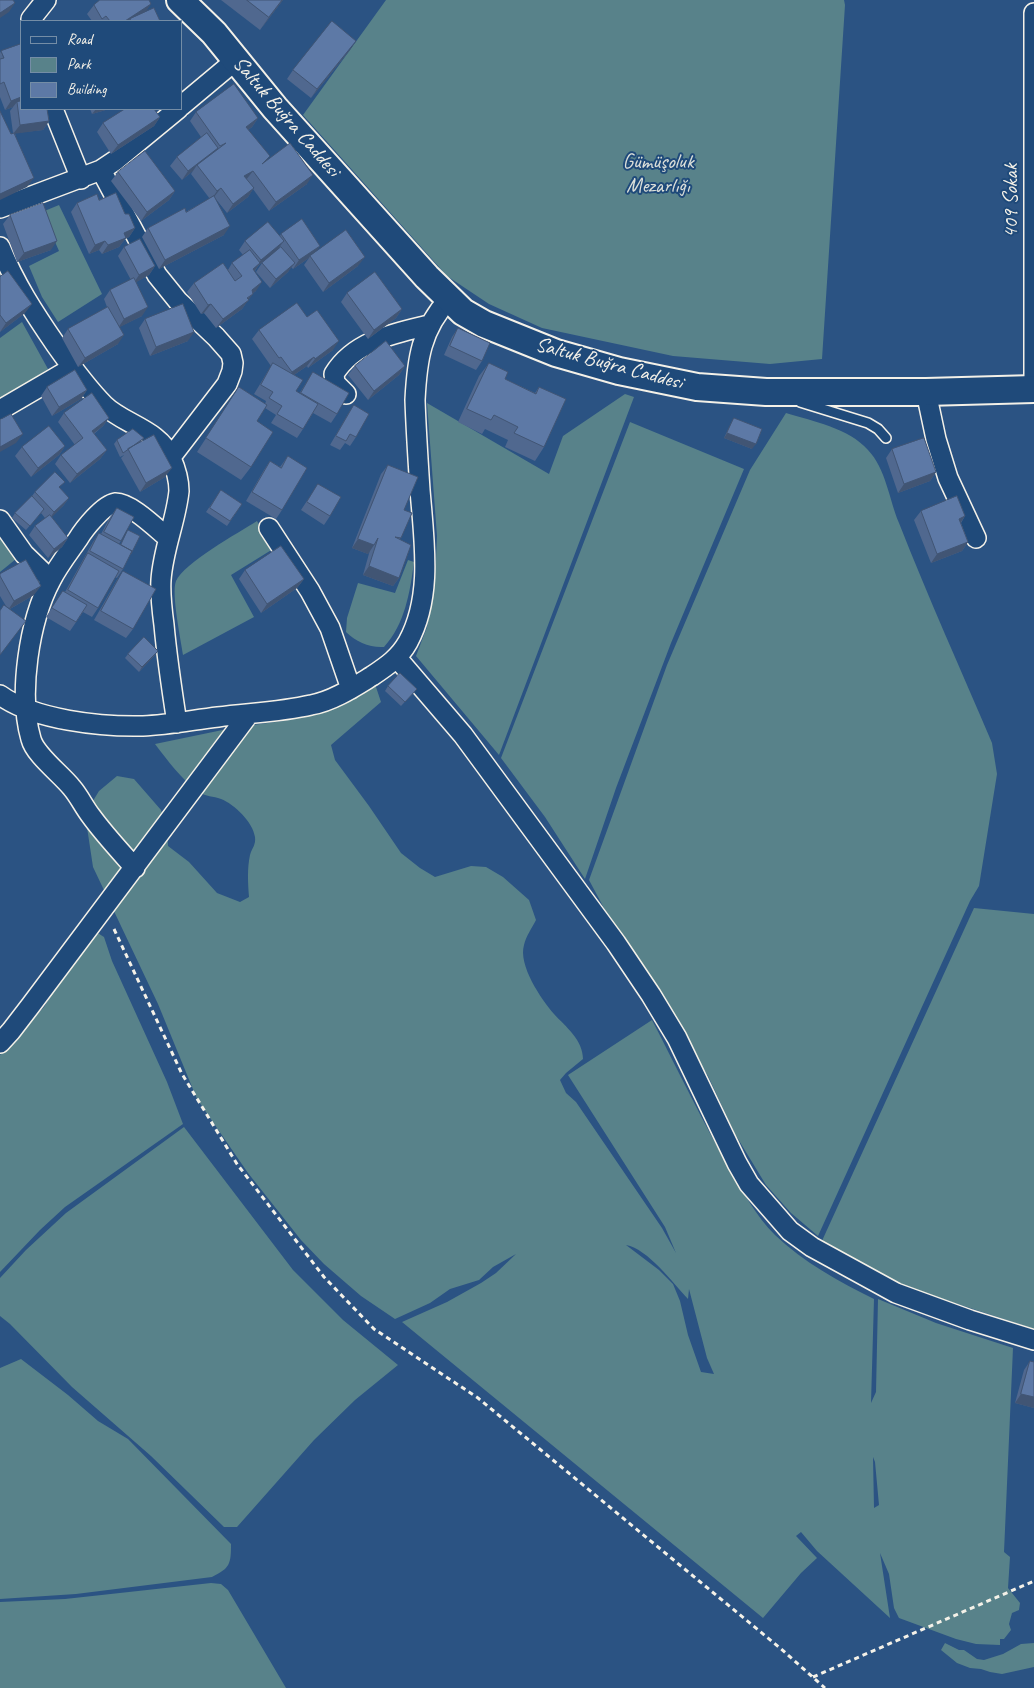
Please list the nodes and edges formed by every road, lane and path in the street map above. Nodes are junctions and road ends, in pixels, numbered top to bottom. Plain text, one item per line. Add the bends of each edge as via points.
1 (25, 0) edge
2 (46, 0) edge
3 (180, 0) edge
4 (1034, 13) edge
5 (31, 20) edge
6 (236, 60) junction
7 (182, 105) edge
8 (53, 110) edge
9 (177, 110) edge
10 (101, 170) junction
11 (81, 179) junction
12 (0, 208) edge
13 (0, 247) edge
14 (448, 299) junction
15 (430, 325) junction
16 (72, 368) junction
17 (1034, 389) edge
18 (766, 392) junction
19 (926, 392) junction
20 (346, 394) edge
21 (0, 410) edge
22 (886, 438) dead end
23 (171, 456) junction
24 (0, 520) edge
25 (268, 528) dead end
26 (168, 538) junction
27 (976, 538) dead end
28 (51, 580) junction
29 (397, 658) junction
30 (351, 689) junction
31 (0, 695) edge
32 (25, 708) junction
33 (249, 714) junction
34 (177, 723) junction
35 (134, 868) junction
36 (104, 908) junction
37 (0, 1042) edge
38 (1034, 1340) edge
39 (1034, 1581) edge
40 (813, 1677) junction
41 (826, 1688) edge

1 - 5 street
2 - 5 street
3 - 6 street, Saltuk Buğra Caddesi
4 - 17 street, 409 Sokak
6 - 7 street
6 - 14 street, Saltuk Buğra Caddesi via 275,108
8 - 11 street
9 - 10 street
10 - 11 street
10 - 23 street via 157,275 178,301 232,354 232,372 227,384
11 - 12 street
13 - 16 street via 30,308
14 - 15 street
14 - 18 street, Saltuk Buğra Caddesi via 484,324 556,353 619,371 697,387
15 - 20 street via 392,334 353,353 334,374 335,383
15 - 29 street via 419,358 415,400 425,553 423,595 416,624
16 - 21 street
16 - 23 street via 104,405 160,442
17 - 19 street, Saltuk Buğra Caddesi
18 - 19 street, Saltuk Buğra Caddesi
18 - 22 lane via 868,423
19 - 27 street via 948,478
23 - 26 street via 179,489
24 - 28 street via 24,554
25 - 30 street via 310,590 330,628
26 - 28 street via 135,511 116,503 85,527
26 - 34 street via 163,560 162,596
28 - 32 street via 41,602 28,653
29 - 30 street
29 - 38 street via 463,735 616,943 676,1038 745,1177 790,1231 812,1247 896,1293
30 - 33 street via 313,705
31 - 32 street
32 - 34 street via 57,718 98,724 143,726
32 - 35 street via 31,741
33 - 34 street
33 - 35 street
35 - 36 street
36 - 37 street via 11,1032
36 - 40 path via 182,1074 237,1164 324,1277 374,1329 478,1398
39 - 40 path
40 - 41 path

